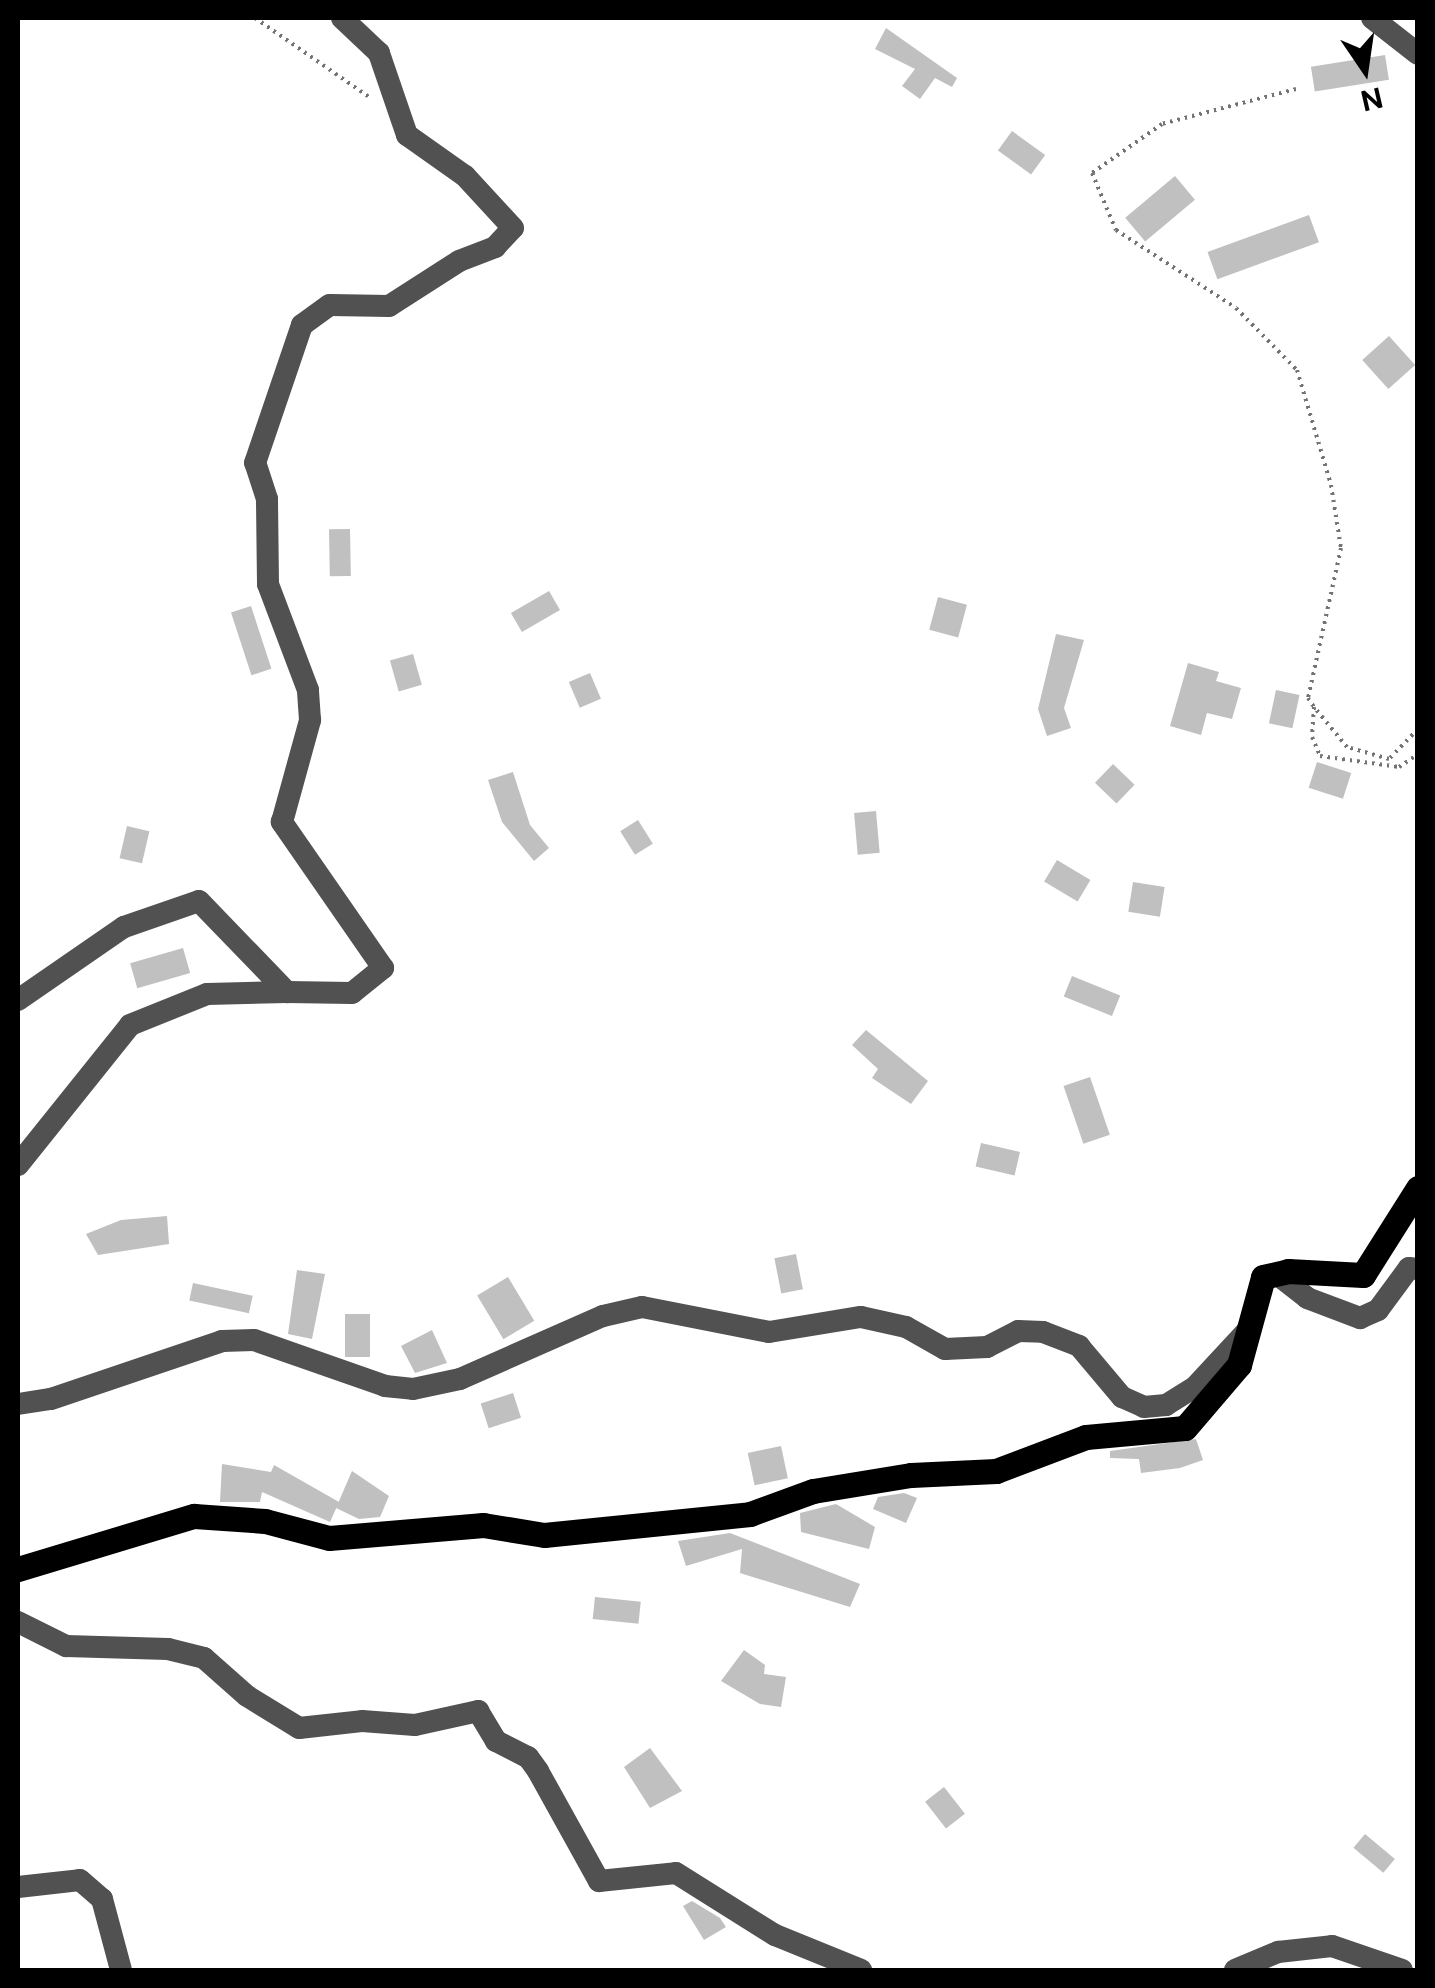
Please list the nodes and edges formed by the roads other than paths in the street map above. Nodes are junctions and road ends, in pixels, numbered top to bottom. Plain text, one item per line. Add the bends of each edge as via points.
1 (342, 18) edge
2 (1378, 21) edge
3 (1418, 26) edge
4 (1418, 54) edge
5 (288, 992) junction
6 (18, 1000) edge
7 (18, 1165) edge
8 (1418, 1188) edge
9 (1418, 1268) edge
10 (1278, 1275) junction
11 (1247, 1331) junction
12 (18, 1404) edge
13 (18, 1569) edge
14 (18, 1622) edge
15 (18, 1886) edge
16 (121, 1970) edge
17 (860, 1970) edge
18 (1236, 1970) edge
19 (1402, 1970) edge

1 - 5 street via 379,53 407,135 466,176 513,228 496,247 459,261 388,306 330,305 302,325 276,387 255,464 268,498 268,584 308,690 310,720 282,822 383,968 352,993
2 - 3 street
2 - 4 street
5 - 6 street via 199,901 124,927
5 - 7 street via 208,994 130,1025
8 - 10 main road via 1364,1275
9 - 10 street via 1409,1268 1378,1310 1360,1318 1307,1298
10 - 11 main road via 1262,1277
11 - 12 street via 1195,1387 1166,1404 1144,1407 1122,1397 1079,1346 1043,1332 1018,1332 987,1347 945,1348 906,1326 860,1317 769,1332 642,1307 604,1316 460,1379 412,1389 254,1340 222,1340 51,1399
11 - 13 main road via 1240,1365 1185,1428 1086,1437 996,1472 911,1475 813,1491 750,1514 544,1535 483,1525 329,1538 265,1521 194,1516
14 - 17 street via 66,1646 168,1649 204,1658 298,1728 362,1720 415,1725 478,1711 496,1741 528,1756 599,1881 676,1874 775,1935
15 - 16 street via 80,1880 102,1899
18 - 19 street via 1278,1952 1332,1946

